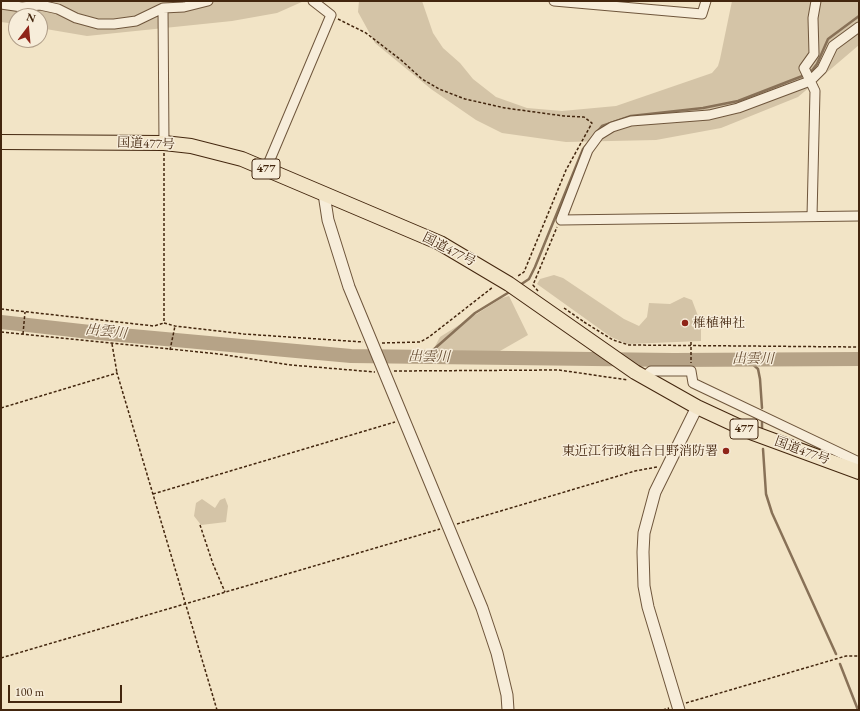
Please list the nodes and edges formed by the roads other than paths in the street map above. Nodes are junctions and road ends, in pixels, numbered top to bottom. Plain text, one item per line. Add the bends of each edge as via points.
1 (208, 1) edge
2 (313, 1) edge
3 (554, 1) edge
4 (706, 1) edge
5 (816, 1) edge
6 (1, 4) edge
7 (163, 8) junction
8 (859, 27) edge
9 (808, 77) junction
10 (1, 142) edge
11 (164, 143) junction
12 (266, 169) junction
13 (324, 194) junction
14 (812, 216) junction
15 (859, 216) edge
16 (640, 375) junction
17 (697, 407) junction
18 (858, 468) edge
19 (678, 708) edge
20 (508, 710) edge

1 - 7 street
2 - 12 street via 331,15
3 - 4 street via 702,14
5 - 9 street via 813,18 814,54 804,68
6 - 7 street via 22,7 40,5 98,24 136,21
7 - 11 street
8 - 9 street via 833,46 822,69
9 - 14 street via 815,91
9 - 14 street via 758,101 721,112 631,121 612,127 599,135 588,150 561,220
10 - 11 highway, 国道477号 / 477
11 - 12 highway, 国道477号 / 477 via 217,151
12 - 13 highway, 国道477号 / 477
13 - 16 highway, 国道477号 / 477 via 440,243 493,274 511,280 521,293 581,327 592,343
13 - 20 street via 328,220 349,287 482,608 497,653
14 - 15 street
16 - 17 highway, 国道477号 / 477
16 - 18 street via 651,371 691,371 693,383
17 - 18 highway, 国道477号 / 477 via 753,433
17 - 19 street via 655,492 644,533 642,568 648,607

